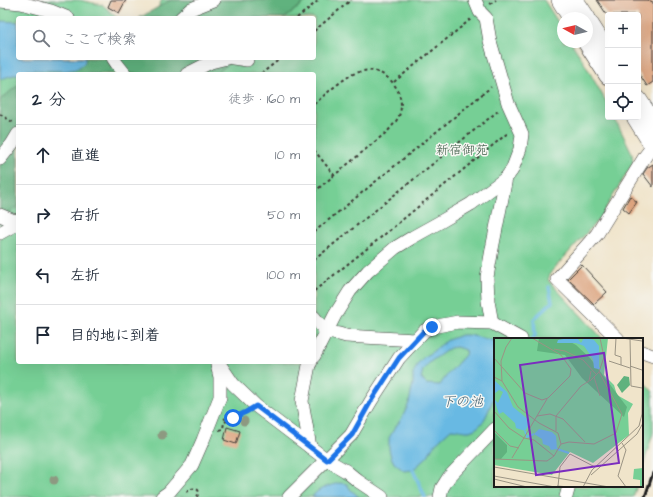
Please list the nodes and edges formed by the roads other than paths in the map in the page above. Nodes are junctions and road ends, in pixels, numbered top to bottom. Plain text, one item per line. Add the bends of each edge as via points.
1 (214, 0) edge
2 (475, 0) edge
3 (560, 0) edge
4 (575, 0) edge
5 (0, 1) edge
6 (567, 12) edge
7 (583, 12) edge
8 (64, 16) edge
9 (183, 16) edge
10 (593, 28) edge
11 (590, 48) edge
12 (606, 48) edge
13 (219, 60) edge
14 (605, 71) edge
15 (191, 72) edge
16 (641, 104) edge
17 (637, 120) edge
18 (653, 122) edge
19 (16, 137) edge
20 (653, 146) edge
21 (0, 159) edge
22 (506, 178) junction
23 (0, 215) edge
24 (16, 221) edge
25 (16, 223) edge
26 (0, 233) edge
27 (316, 320) edge
28 (498, 327) junction
29 (326, 332) junction
30 (520, 338) edge
31 (617, 338) edge
32 (415, 340) junction
33 (316, 352) edge
34 (643, 352) edge
35 (653, 356) edge
36 (217, 364) edge
37 (218, 364) edge
38 (310, 364) edge
39 (494, 429) edge
40 (310, 447) junction
41 (327, 460) junction
42 (569, 487) edge
43 (162, 497) edge
44 (289, 497) edge
45 (382, 497) edge
46 (440, 497) edge
47 (566, 497) edge

1 - 9 street via 191,8
2 - 22 street via 486,18 508,103 522,134 520,149
3 - 6 main road
4 - 7 main road
5 - 8 street via 51,10
10 - 12 main road
11 - 14 main road
13 - 15 street
16 - 18 main road
17 - 20 main road
19 - 21 street
20 - 31 street via 597,234 557,279
22 - 28 street via 487,277 488,301
22 - 29 street via 471,204 395,248 368,271 350,291
23 - 24 street
25 - 26 street
27 - 29 street
28 - 30 street
28 - 32 street via 458,322 432,327
29 - 32 street via 346,336
29 - 33 street
32 - 41 street via 399,358 352,435
34 - 35 street
36 - 43 street via 220,397 203,440 192,464
37 - 40 street via 233,384 256,406
38 - 40 street via 302,401
39 - 46 street via 449,477
40 - 41 street
41 - 44 street
41 - 45 street
42 - 47 street

